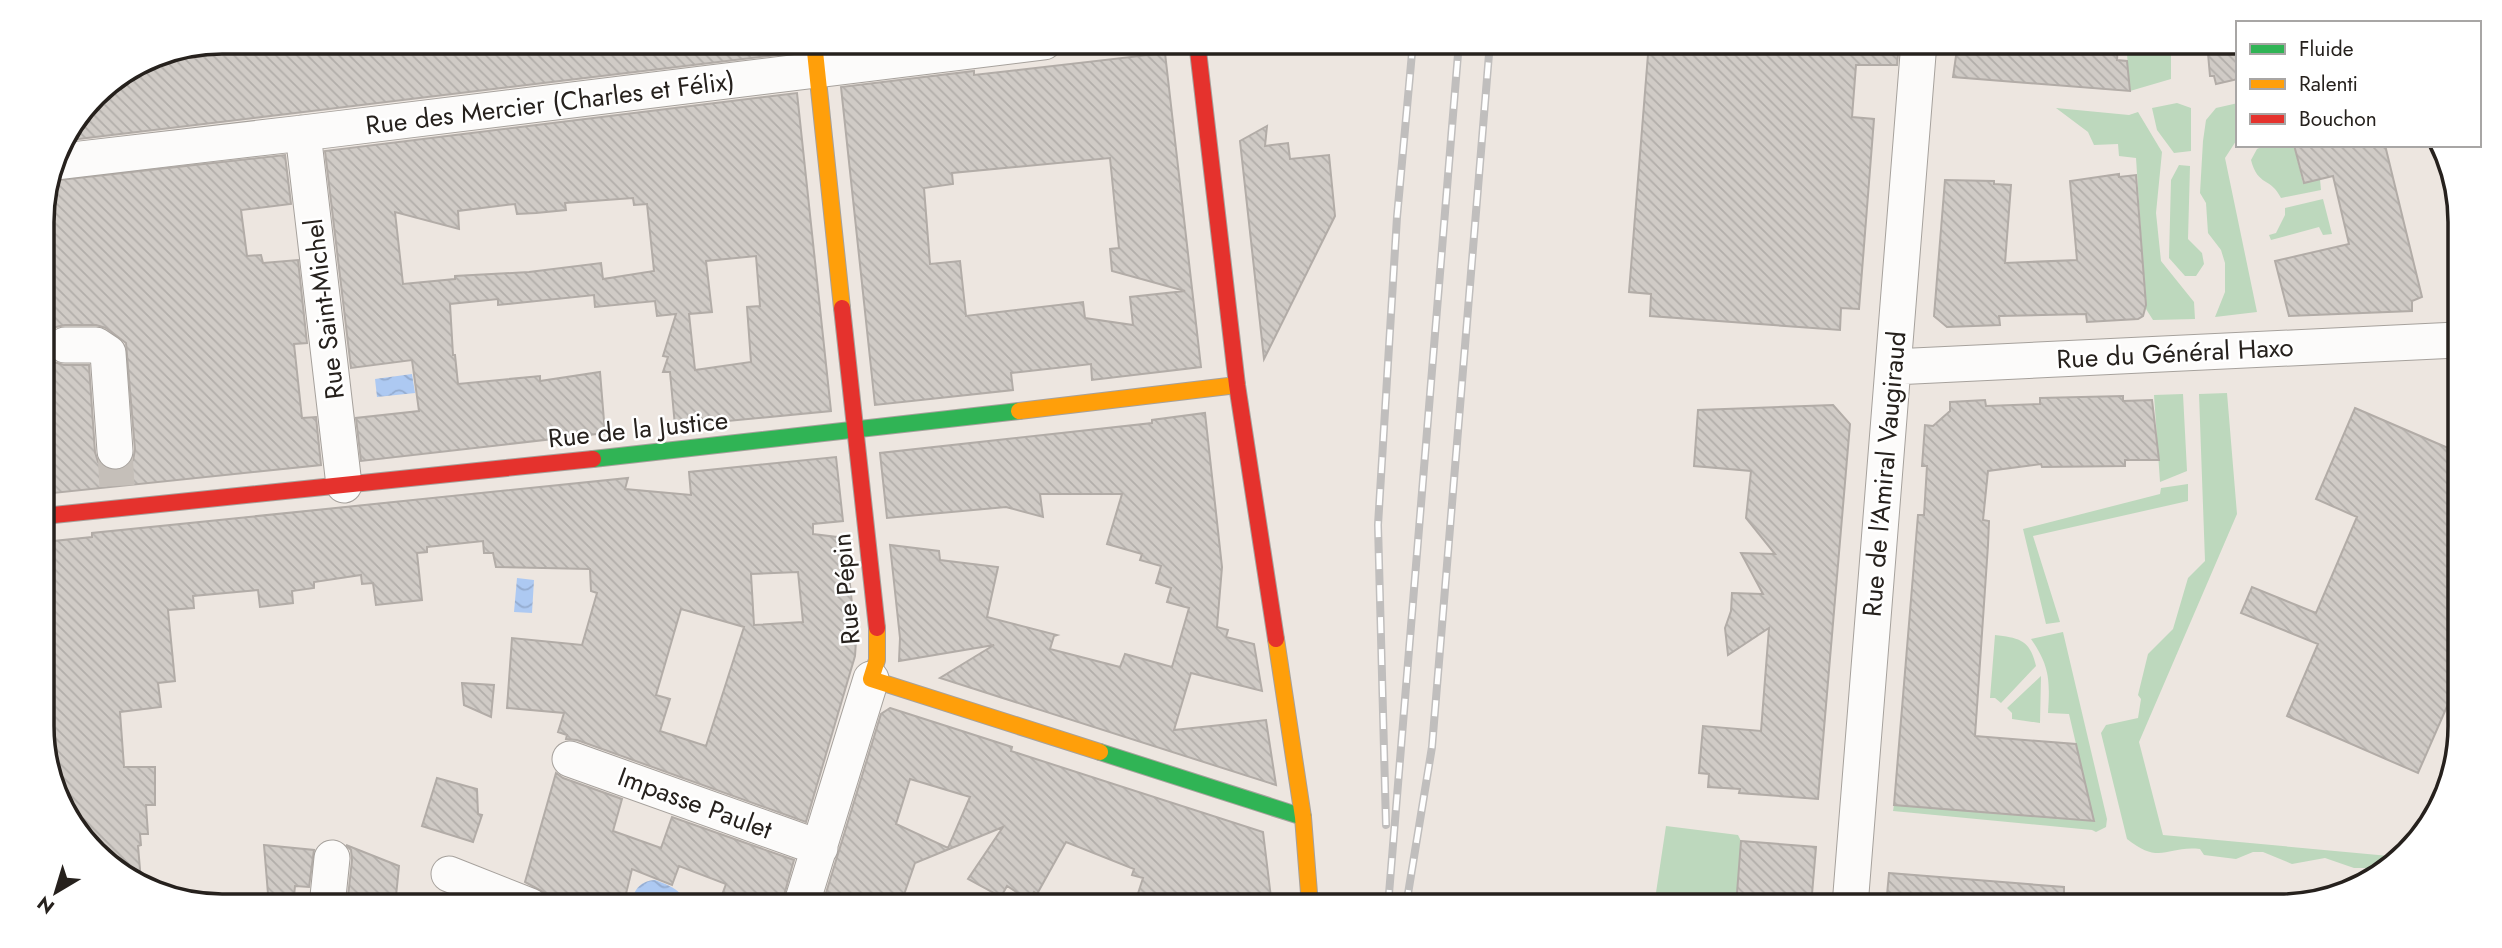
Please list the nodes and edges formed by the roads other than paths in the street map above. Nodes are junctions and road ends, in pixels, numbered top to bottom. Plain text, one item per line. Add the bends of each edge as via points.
1 (1918, 54) edge
2 (837, 55) edge
3 (1198, 55) edge
4 (816, 56) edge
5 (303, 133) junction
6 (66, 161) edge
7 (2448, 340) edge
8 (65, 345) dead end
9 (1893, 367) junction
10 (1237, 385) junction
11 (855, 430) junction
12 (115, 451) tunnel mouth
13 (344, 485) junction
14 (54, 513) edge
15 (870, 679) junction
16 (570, 759) dead end
17 (1303, 817) junction
18 (820, 848) junction
19 (332, 858) dead end
20 (449, 874) dead end
21 (1309, 893) edge
22 (1851, 893) edge
23 (328, 894) edge
24 (499, 894) edge
25 (805, 894) edge

1 - 9 street, Rue de l'Amiral Vaugiraud
2 - 4 street, Rue des Mercier (Charles et Félix)
3 - 10 street
4 - 5 street, Rue des Mercier (Charles et Félix)
4 - 11 street, Rue Pépin
5 - 6 street, Rue des Mercier (Charles et Félix)
5 - 13 street, Rue Saint-Michel
7 - 9 street, Rue du Général Haxo
8 - 12 street via 96,345 108,353
9 - 22 street, Rue de l'Amiral Vaugiraud
10 - 11 street, Rue de la Justice
10 - 17 street
11 - 13 street, Rue de la Justice
11 - 15 street, Rue Pépin via 878,640
13 - 14 street, Rue de la Justice via 118,498
15 - 17 street, Rue Pépin
15 - 18 street
16 - 18 street, Impasse Paulet
17 - 21 street
18 - 25 street
19 - 23 street
20 - 24 street

